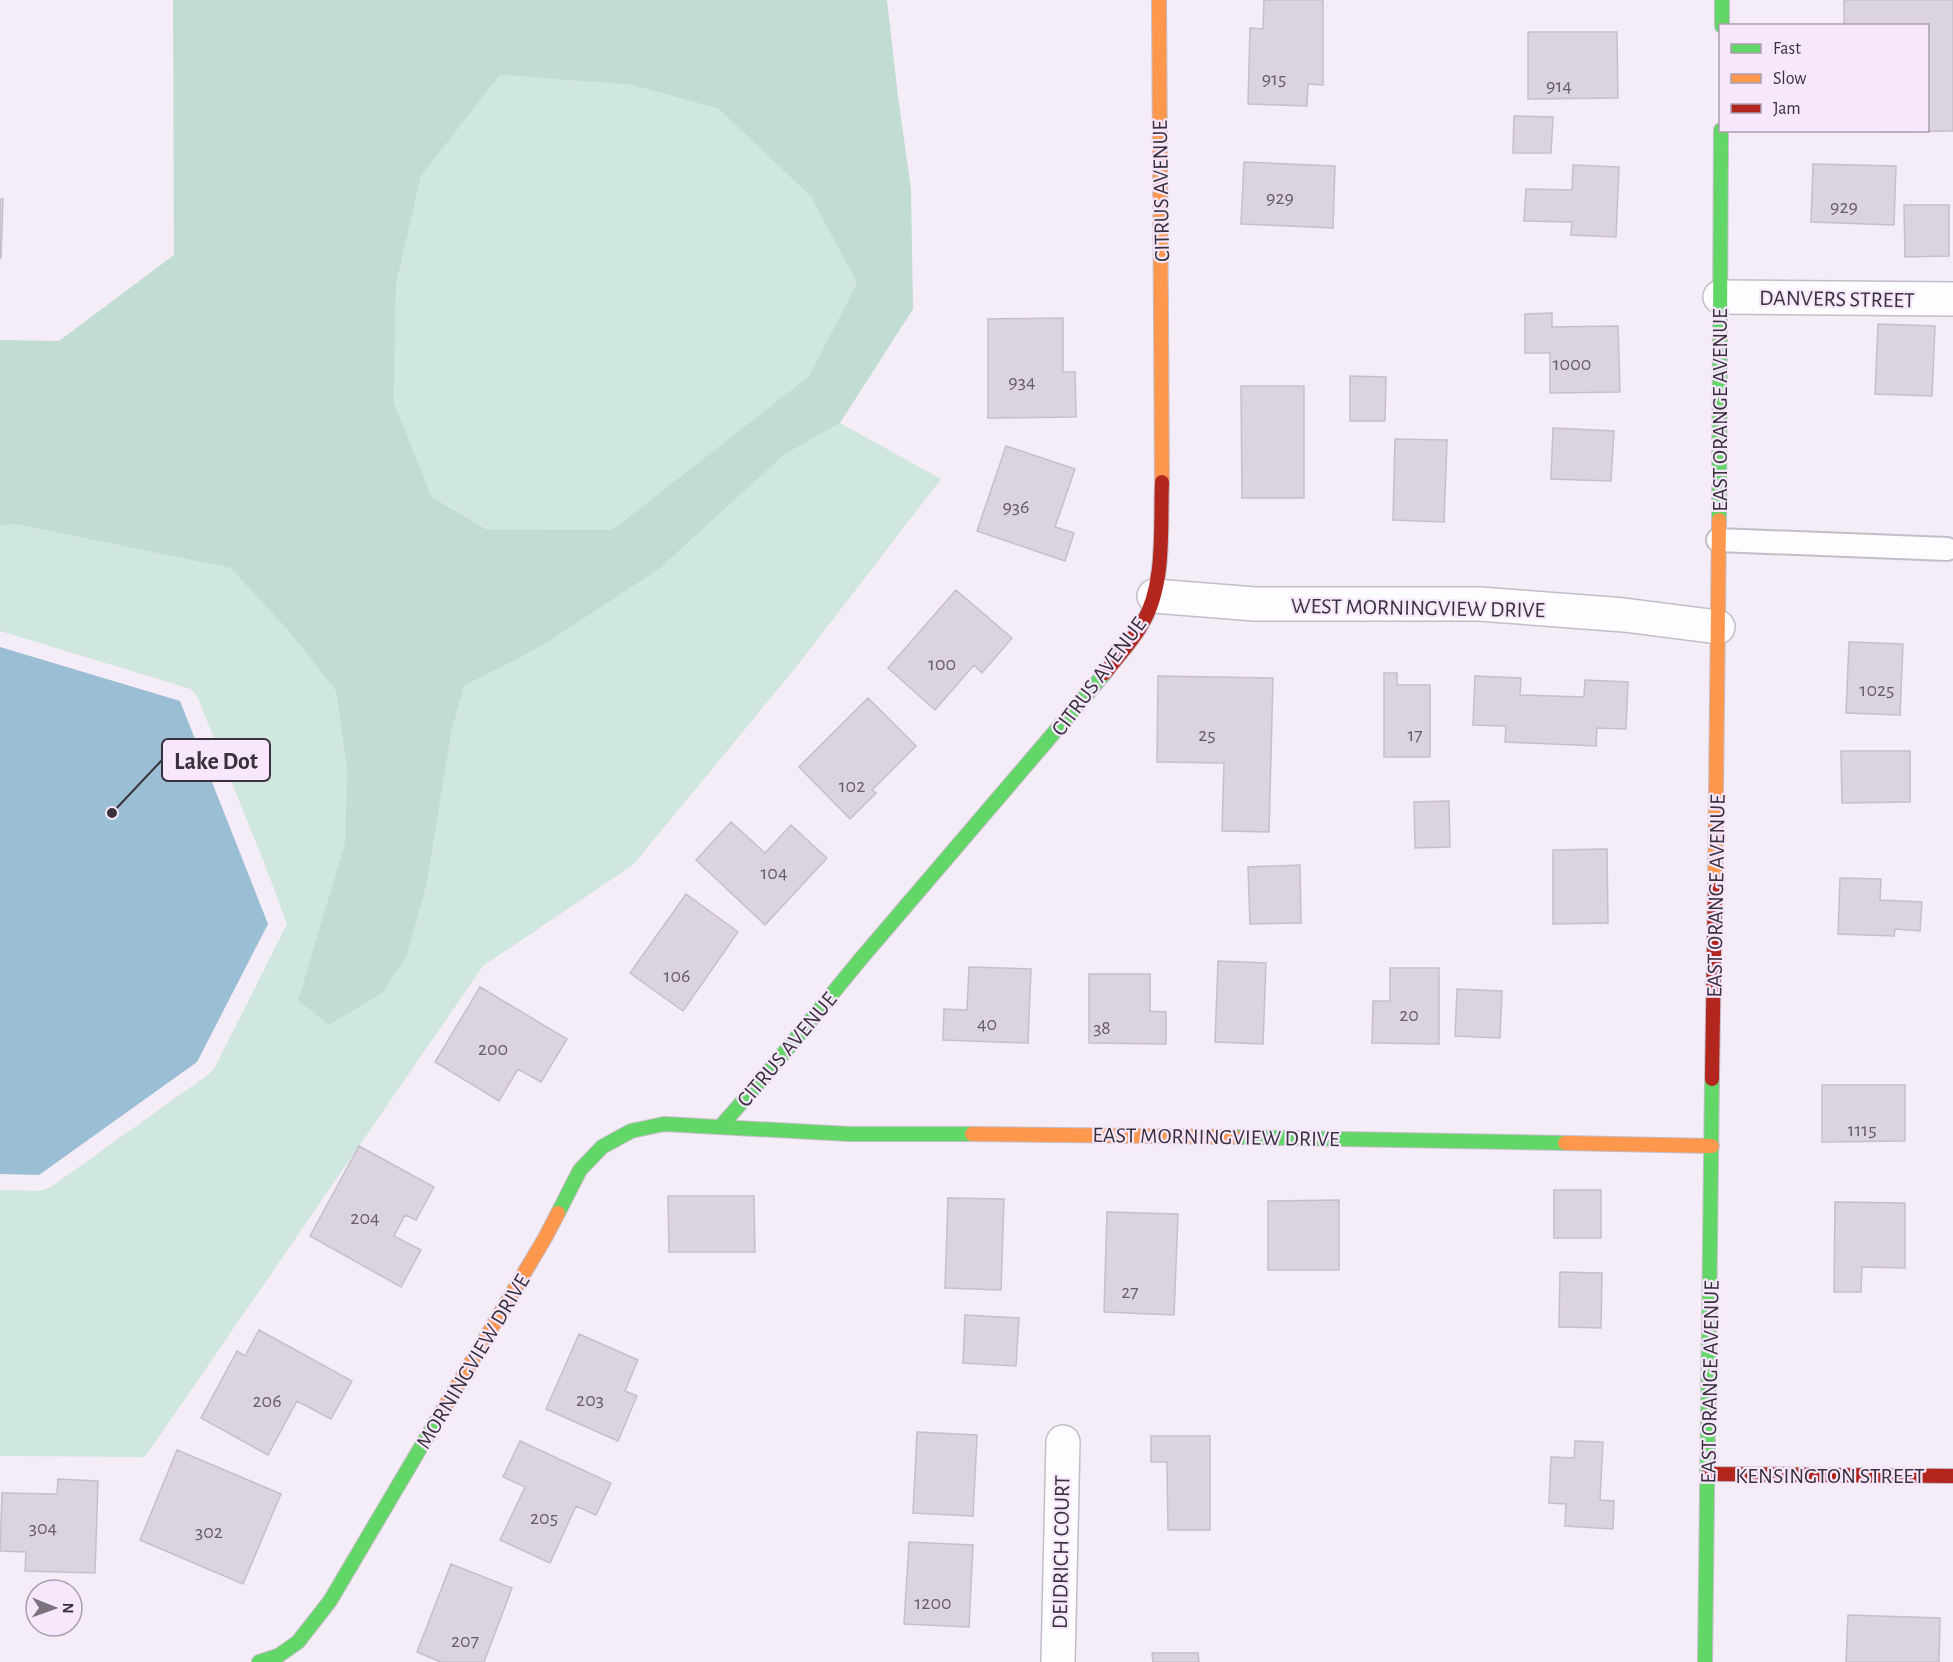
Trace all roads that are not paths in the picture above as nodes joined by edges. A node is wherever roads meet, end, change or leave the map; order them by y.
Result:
1 (1159, 0) edge
2 (1722, 0) edge
3 (1722, 24) edge
4 (1721, 132) edge
5 (1720, 297) junction
6 (1953, 299) edge
7 (1719, 540) junction
8 (1947, 549) dead end
9 (1154, 596) junction
10 (1718, 627) junction
11 (721, 1126) junction
12 (1712, 1146) junction
13 (1063, 1442) dead end
14 (1708, 1474) junction
15 (1953, 1476) edge
16 (259, 1662) edge
17 (1058, 1662) edge
18 (1705, 1662) edge

1 - 9 street, CITRUS AVENUE
2 - 3 street
4 - 5 street, EAST ORANGE AVENUE
5 - 6 street, DANVERS STREET
5 - 7 street, EAST ORANGE AVENUE
7 - 8 lane
7 - 10 street, EAST ORANGE AVENUE
9 - 10 street, WEST MORNINGVIEW DRIVE
9 - 11 street, CITRUS AVENUE
10 - 12 street, EAST ORANGE AVENUE
11 - 12 street, EAST MORNINGVIEW DRIVE
11 - 16 street, MORNINGVIEW DRIVE
12 - 14 street, EAST ORANGE AVENUE
13 - 17 street, DEIDRICH COURT
14 - 15 street, KENSINGTON STREET
14 - 18 street, EAST ORANGE AVENUE

